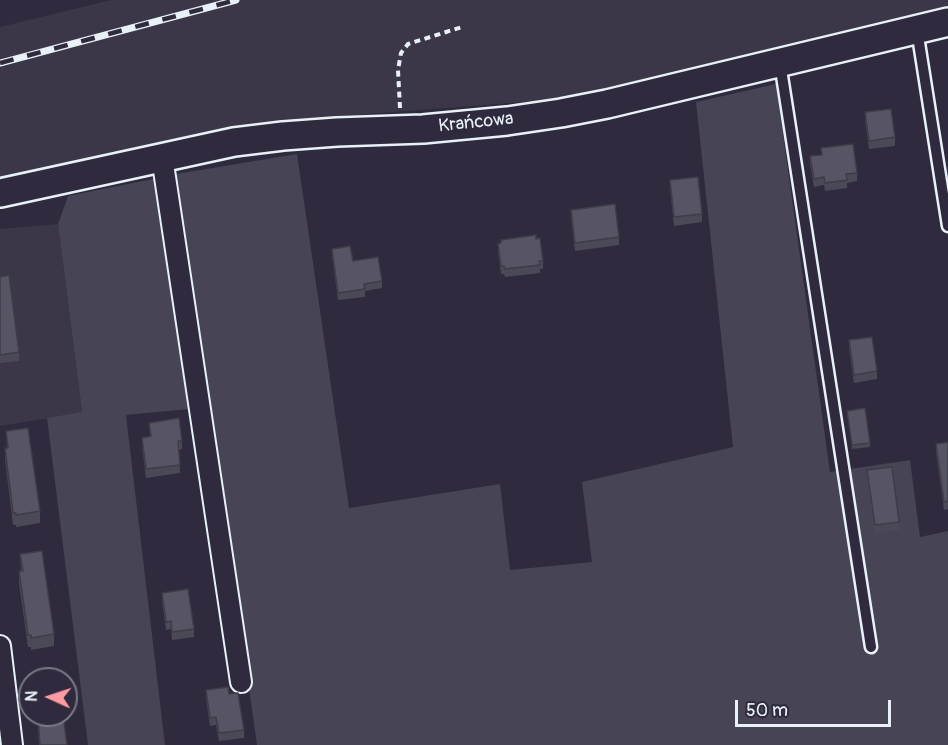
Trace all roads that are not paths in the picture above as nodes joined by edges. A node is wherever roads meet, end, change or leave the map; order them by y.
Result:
1 (948, 22) edge
2 (917, 29) junction
3 (780, 63) junction
4 (162, 157) junction
5 (0, 194) edge
6 (948, 226) edge
7 (0, 646) edge
8 (871, 647) dead end
9 (241, 682) dead end
10 (12, 745) edge

1 - 2 street, Krańcowa
2 - 3 street, Krańcowa
2 - 6 lane
3 - 4 street, Krańcowa
3 - 8 lane
4 - 5 street, Krańcowa
4 - 9 street
7 - 10 street

